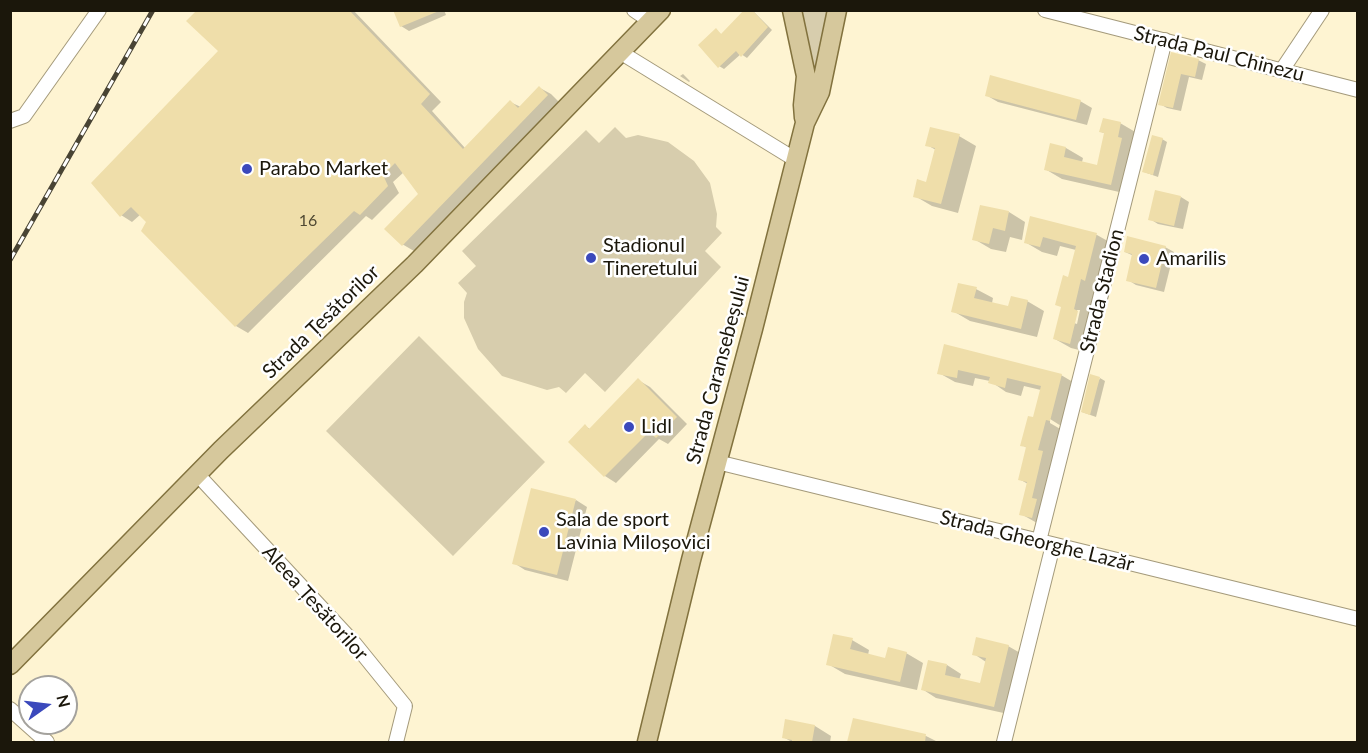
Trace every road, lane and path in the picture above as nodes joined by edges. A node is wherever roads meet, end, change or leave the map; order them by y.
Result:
1 (99, 10) edge
2 (634, 10) edge
3 (792, 10) edge
4 (837, 10) edge
5 (1045, 10) edge
6 (1322, 10) edge
7 (656, 16) edge
8 (1165, 40) junction
9 (620, 52) junction
10 (1282, 70) junction
11 (1358, 90) edge
12 (10, 121) edge
13 (805, 123) junction
14 (796, 160) junction
15 (717, 462) junction
16 (197, 474) junction
17 (1046, 543) junction
18 (1358, 619) edge
19 (10, 665) edge
20 (10, 709) edge
21 (47, 742) edge
22 (396, 742) edge
23 (647, 742) edge
24 (1004, 742) edge

1 - 12 street
2 - 7 street
3 - 13 main road
4 - 13 main road, Strada Caransebeșului
5 - 8 street, Strada Paul Chinezu
6 - 10 street
7 - 9 main road, Strada Țesătorilor
8 - 10 street, Strada Paul Chinezu
8 - 17 street, Strada Stadion
9 - 14 street
9 - 16 main road, Strada Țesătorilor
10 - 11 street, Strada Paul Chinezu
13 - 14 main road, Strada Caransebeșului
14 - 15 main road, Strada Caransebeșului
15 - 17 street, Strada Gheorghe Lazăr
15 - 23 main road, Strada Caransebeșului
16 - 19 main road, Strada Țesătorilor
16 - 22 street, Aleea Țesătorilor
17 - 18 street, Strada Gheorghe Lazăr
17 - 24 street, Strada Stadion
20 - 21 street

